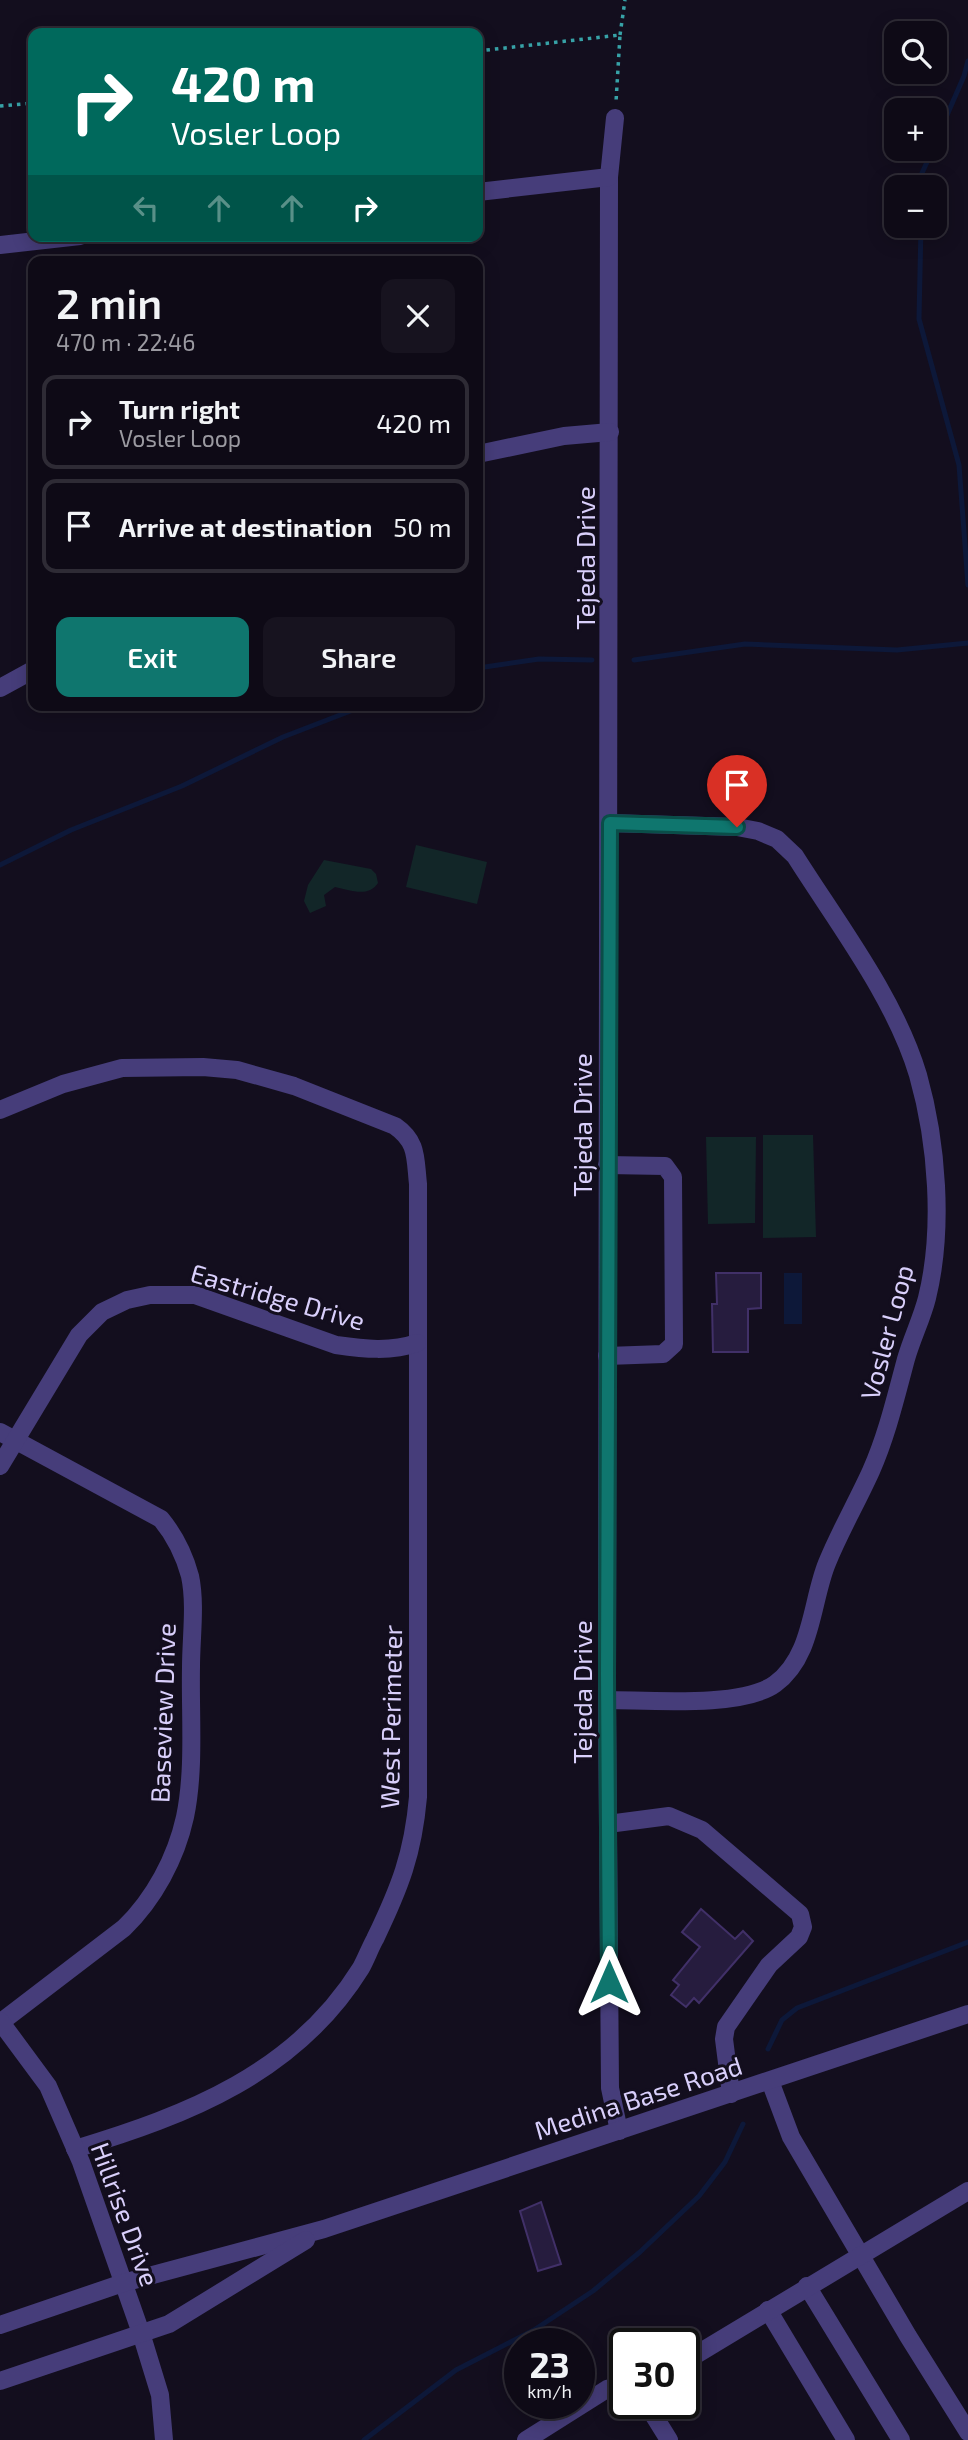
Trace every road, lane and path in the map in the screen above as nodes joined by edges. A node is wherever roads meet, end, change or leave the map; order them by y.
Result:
1 (625, 0) edge
2 (620, 34) junction
3 (483, 50) edge
4 (28, 103) edge
5 (0, 106) edge
6 (615, 118) joint
7 (609, 177) junction
8 (483, 191) edge
9 (28, 242) edge
10 (0, 245) edge
11 (610, 432) junction
12 (483, 453) edge
13 (28, 673) edge
14 (0, 688) edge
15 (610, 823) junction
16 (0, 1110) edge
17 (607, 1165) junction
18 (417, 1343) junction
19 (607, 1356) junction
20 (8, 1436) edge
21 (0, 1466) edge
22 (607, 1700) junction
23 (608, 1824) junction
24 (968, 2014) edge
25 (1, 2021) edge
26 (770, 2081) junction
27 (731, 2094) junction
28 (620, 2132) junction
29 (75, 2150) junction
30 (968, 2191) edge
31 (324, 2229) junction
32 (860, 2255) junction
33 (122, 2283) junction
34 (807, 2286) junction
35 (768, 2310) junction
36 (0, 2325) edge
37 (141, 2333) junction
38 (700, 2352) edge
39 (0, 2381) edge
40 (609, 2388) edge
41 (656, 2419) edge
42 (968, 2432) edge
43 (164, 2440) edge
44 (526, 2440) edge
45 (669, 2440) edge
46 (846, 2440) edge
47 (901, 2440) edge

1 - 2 path
2 - 3 path
2 - 6 path
4 - 5 path
6 - 7 street, Tejeda Drive
7 - 8 street
7 - 11 street, Tejeda Drive
9 - 10 street
11 - 12 street
11 - 15 street, Tejeda Drive
13 - 14 street
15 - 17 street, Tejeda Drive
15 - 22 street, Vosler Loop
16 - 18 street, West Perimeter
17 - 19 street, Tejeda Drive
17 - 19 street
18 - 20 street, Eastridge Drive
18 - 29 street, West Perimeter
19 - 22 street, Tejeda Drive
20 - 21 street, Eastridge Drive
20 - 25 street, Baseview Drive
22 - 23 street, Tejeda Drive
23 - 27 street
23 - 28 street, Tejeda Drive
24 - 26 street, Medina Base Road
25 - 29 street, Hillrise Drive
26 - 27 street, Medina Base Road
26 - 32 street
27 - 28 street, Medina Base Road
28 - 31 street, Medina Base Road
29 - 33 street, Hillrise Drive
30 - 32 street
31 - 33 street, Medina Base Road
31 - 37 street, Medina Base Road
32 - 34 street
32 - 42 street
33 - 36 street, Medina Base Road
33 - 37 street, Hillrise Drive
34 - 35 street
34 - 47 street
35 - 38 street
35 - 46 street
37 - 39 street, Medina Base Road
37 - 43 street, Hillrise Drive
40 - 44 street
41 - 45 street

